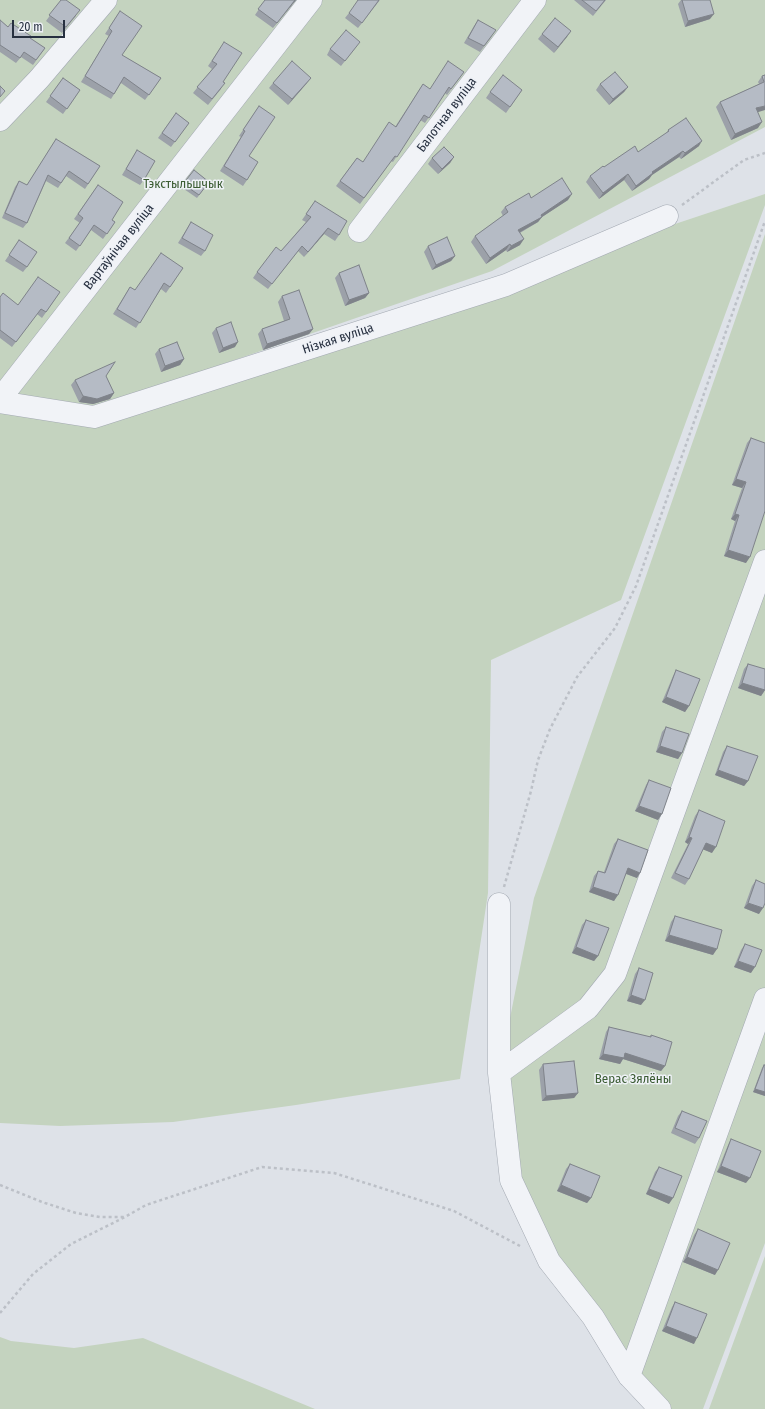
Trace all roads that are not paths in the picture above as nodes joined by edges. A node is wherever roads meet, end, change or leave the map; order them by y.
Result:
1 (106, 0) edge
2 (311, 0) edge
3 (535, 0) edge
4 (0, 120) edge
5 (667, 216) road end
6 (359, 231) dead end
7 (0, 401) edge
8 (765, 561) edge
9 (499, 904) road end
10 (765, 999) edge
11 (499, 1073) junction
12 (629, 1376) junction
13 (660, 1409) edge

1 - 4 street
2 - 7 street, Вартаўнічая вуліца
3 - 6 street, Балотная вуліца
5 - 7 street, Нізкая вуліца
8 - 11 street
9 - 11 street
10 - 12 street
11 - 12 street
12 - 13 street

